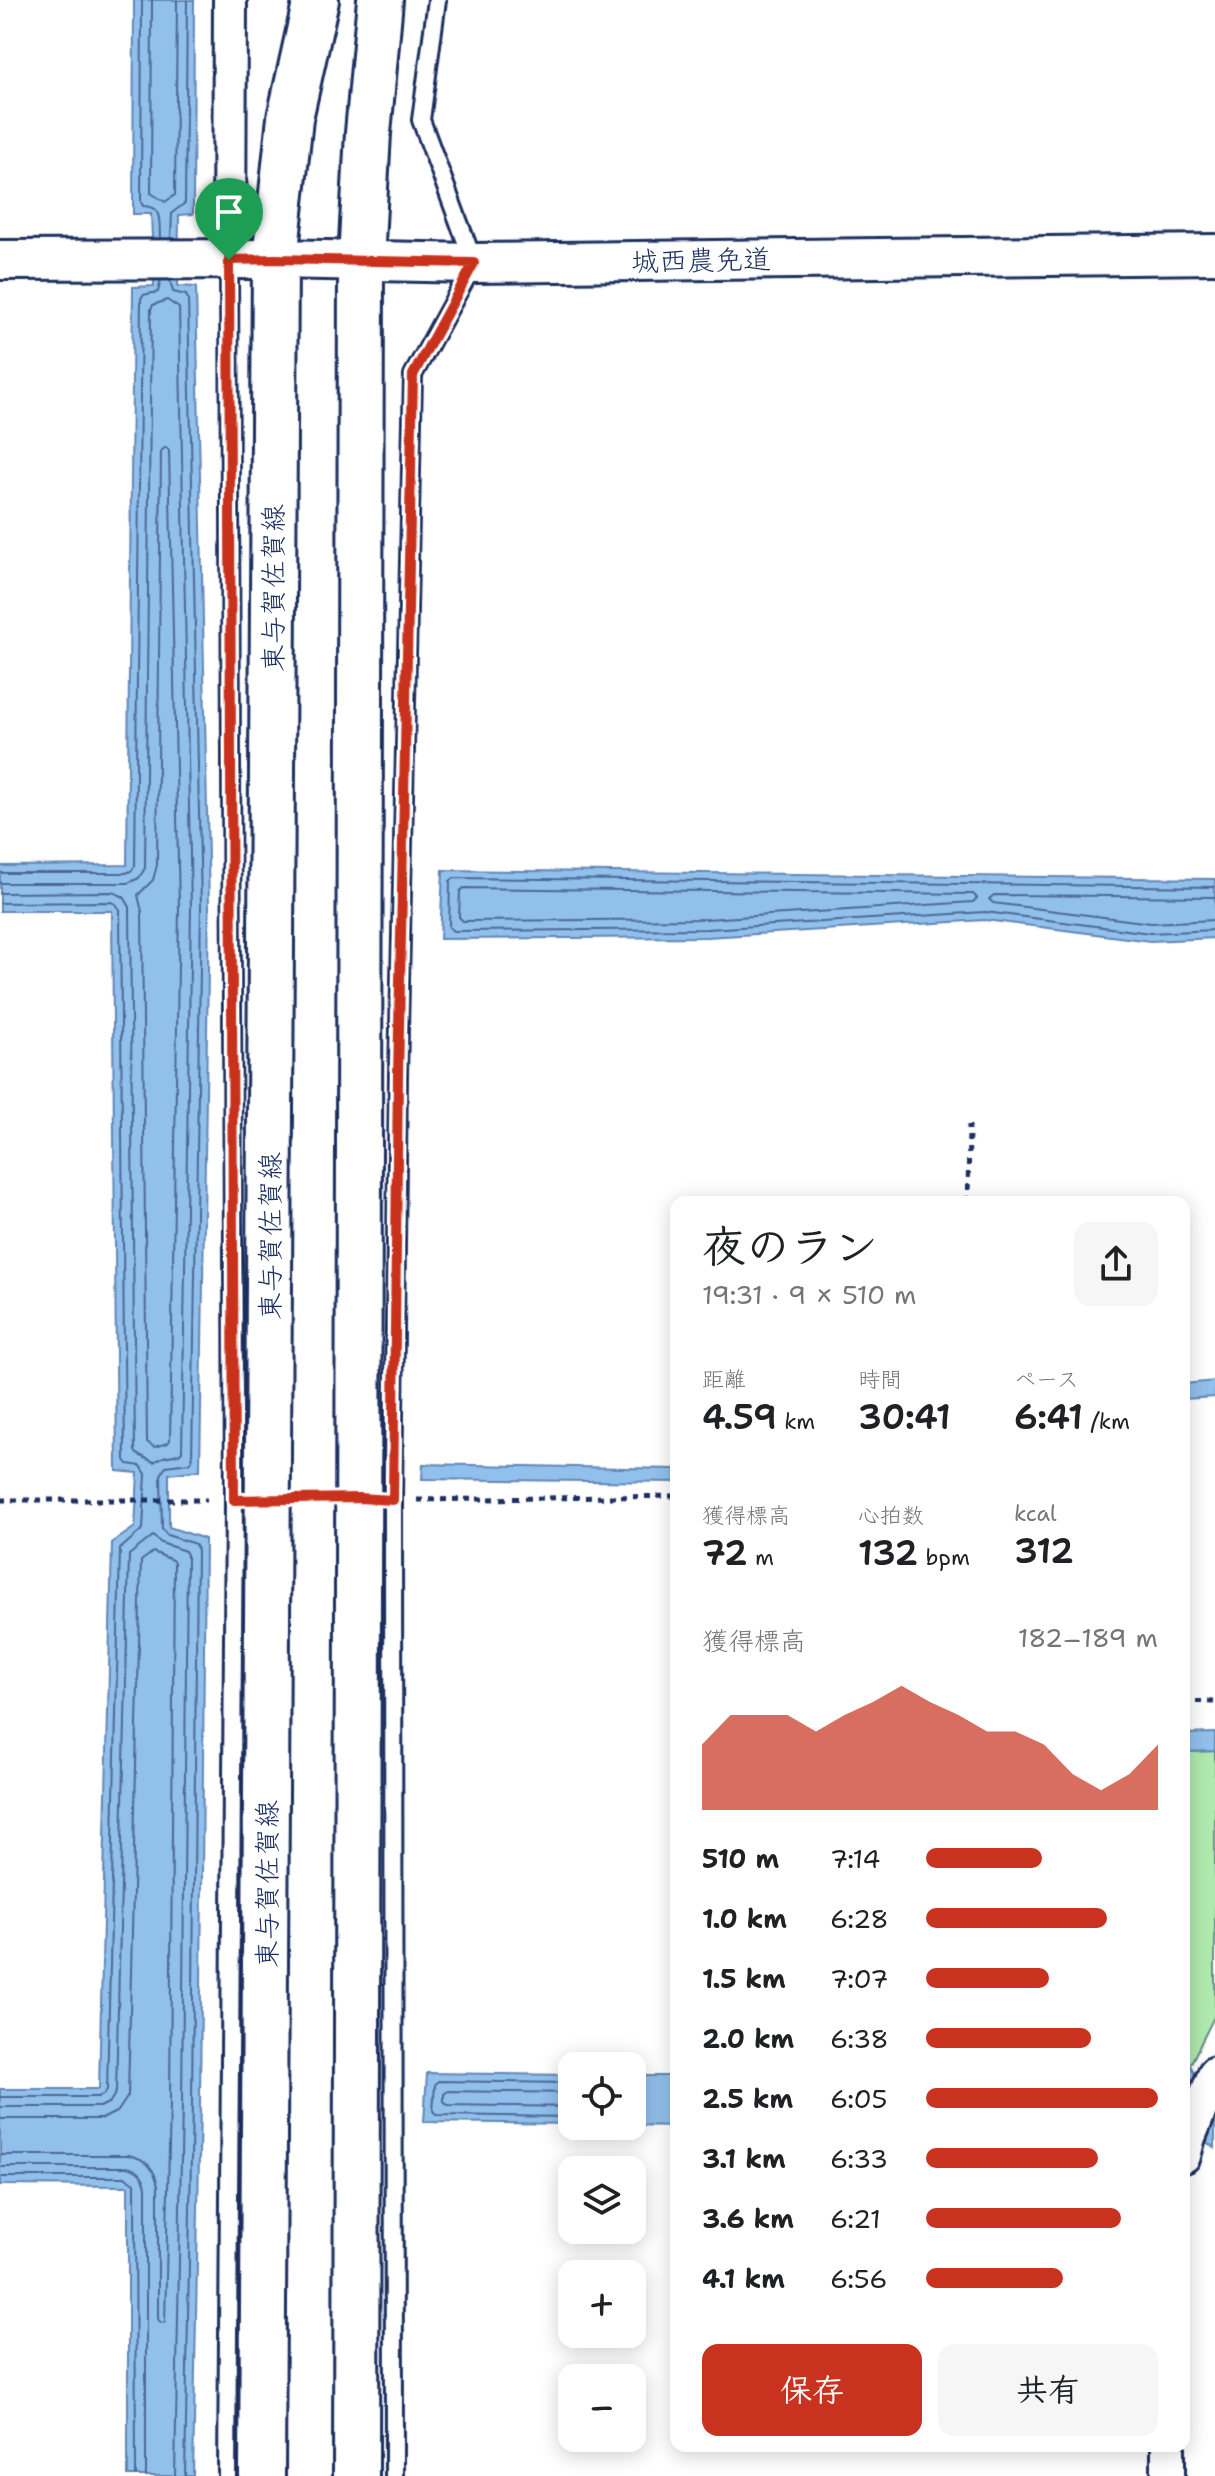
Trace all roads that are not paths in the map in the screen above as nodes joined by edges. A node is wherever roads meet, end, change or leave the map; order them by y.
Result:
1 (230, 0) edge
2 (316, 0) edge
3 (380, 0) edge
4 (437, 0) edge
5 (1215, 254) edge
6 (275, 259) junction
7 (0, 260) edge
8 (229, 260) junction
9 (361, 260) junction
10 (474, 263) junction
11 (1212, 2082) edge
12 (1190, 2137) edge
13 (1168, 2452) edge
14 (227, 2476) edge
15 (262, 2476) edge
16 (356, 2476) edge
17 (394, 2476) edge
18 (1168, 2476) edge

1 - 8 street
2 - 6 main road, 東与賀佐賀線
3 - 9 main road
4 - 10 lane
5 - 10 street, 城西農免道
6 - 8 street, 城西農免道
6 - 9 street, 城西農免道
6 - 15 main road, 東与賀佐賀線
7 - 8 street, 城西農免道
8 - 14 lane
9 - 10 street, 城西農免道
9 - 16 main road
10 - 17 lane
11 - 12 street
13 - 18 street

